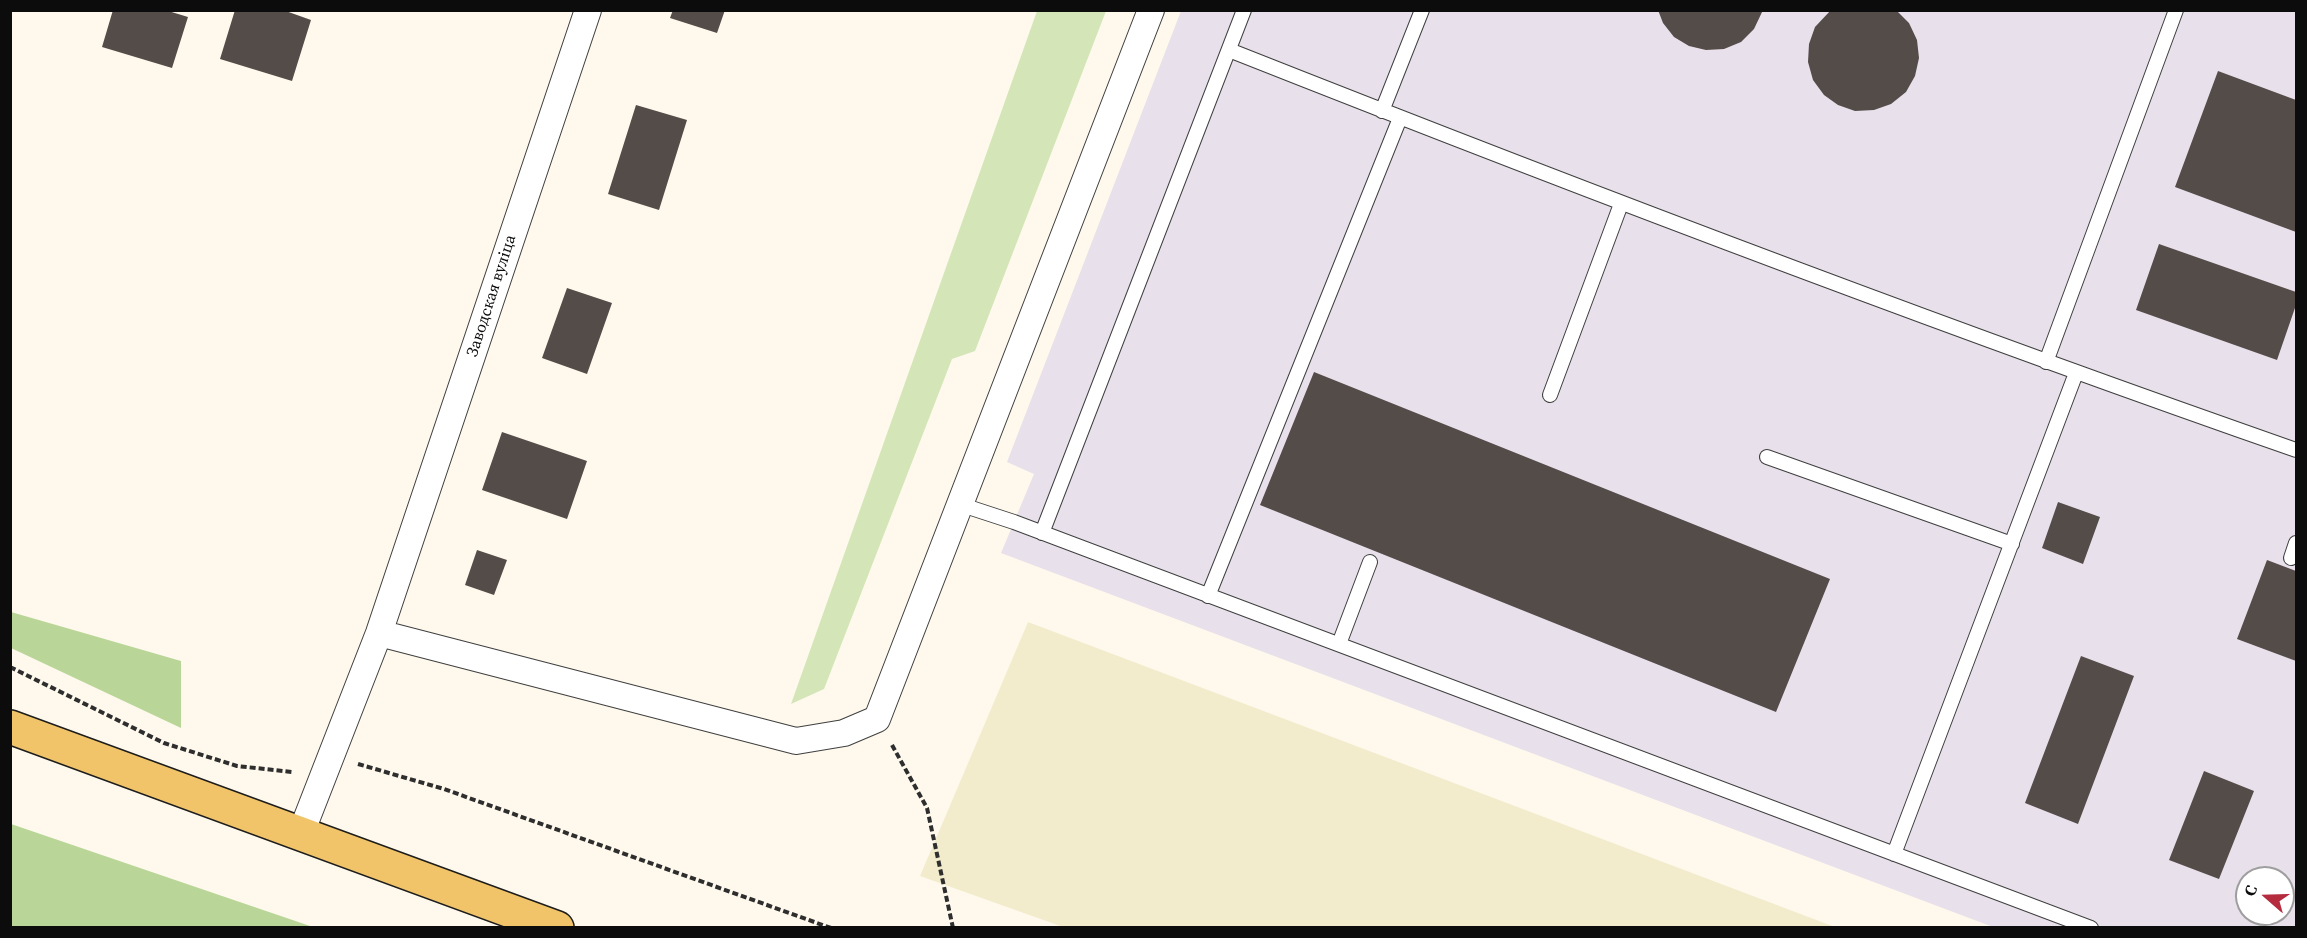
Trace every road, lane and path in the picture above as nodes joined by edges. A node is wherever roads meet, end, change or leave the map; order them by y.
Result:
1 (588, 10) edge
2 (1151, 10) edge
3 (1244, 10) edge
4 (1422, 10) edge
5 (2176, 10) edge
6 (1229, 50) junction
7 (1382, 111) junction
8 (1400, 118) junction
9 (1621, 204) junction
10 (2046, 362) junction
11 (2076, 373) junction
12 (1550, 395) dead end
13 (2296, 450) edge
14 (1767, 457) dead end
15 (959, 504) junction
16 (1042, 533) junction
17 (2296, 543) edge
18 (2012, 544) junction
19 (2291, 558) dead end
20 (1370, 562) dead end
21 (1208, 596) junction
22 (378, 633) junction
23 (1338, 645) junction
24 (10, 668) edge
25 (877, 719) junction
26 (10, 727) edge
27 (327, 765) junction
28 (301, 833) junction
29 (1894, 854) junction
30 (557, 927) edge
31 (831, 927) edge
32 (953, 927) edge
33 (2091, 927) edge

1 - 22 street, Заводская вуліца
2 - 15 street
3 - 6 lane
4 - 7 lane
5 - 10 lane
6 - 7 lane
6 - 16 lane
7 - 8 lane
8 - 9 lane
8 - 21 lane
9 - 10 lane
9 - 12 lane
10 - 11 lane
11 - 13 lane
11 - 18 lane
14 - 18 lane
15 - 16 lane
15 - 25 street
16 - 21 lane
17 - 19 lane
18 - 29 lane
20 - 23 lane
21 - 23 lane
22 - 25 street
22 - 27 street, Заводская вуліца
23 - 29 lane
24 - 27 path
25 - 32 path
26 - 28 main road
27 - 28 street, Заводская вуліца
27 - 31 path
28 - 30 main road
29 - 33 lane

